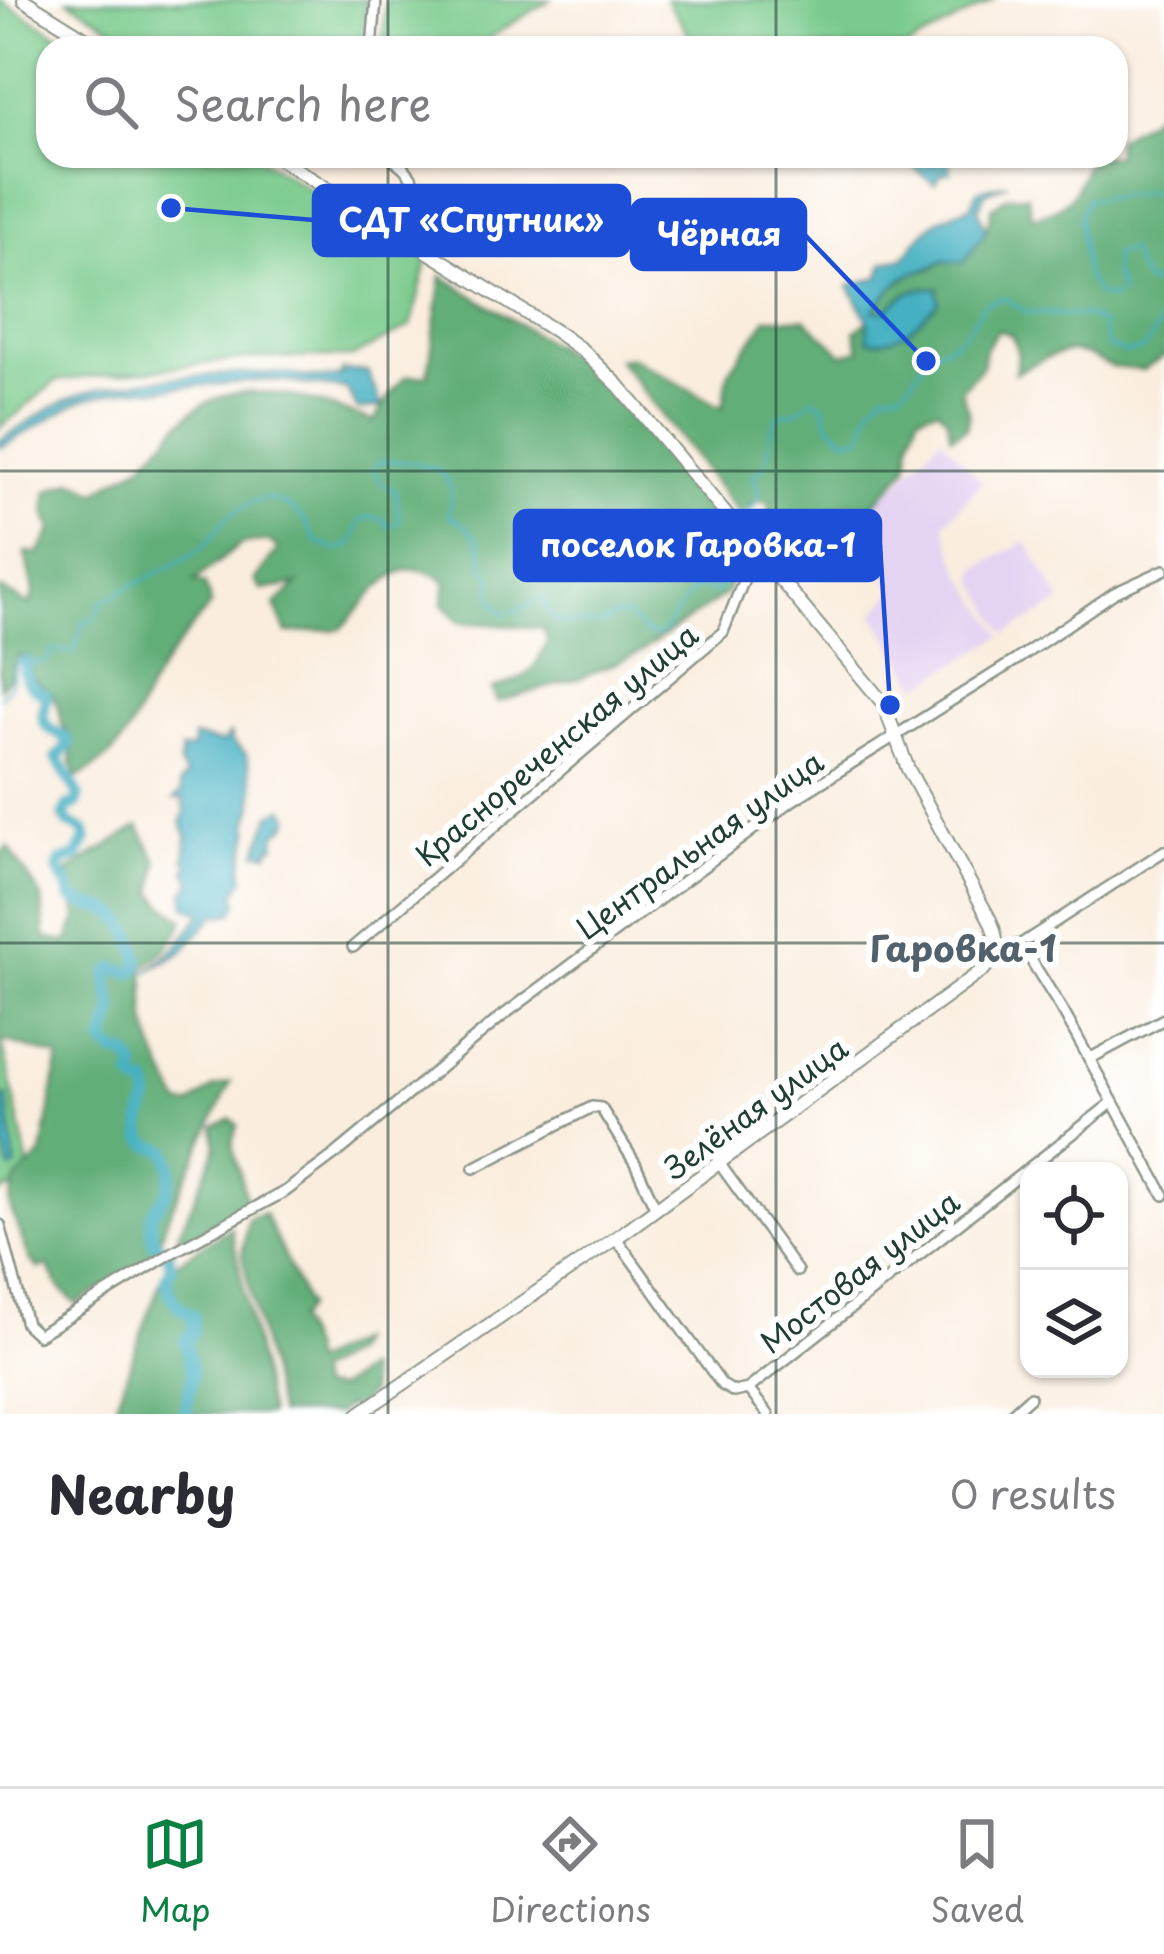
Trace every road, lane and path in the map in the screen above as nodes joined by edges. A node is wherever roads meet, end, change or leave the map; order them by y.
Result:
1 (24, 0) edge
2 (376, 0) edge
3 (82, 36) edge
4 (373, 36) edge
5 (294, 168) edge
6 (403, 168) edge
7 (405, 237) junction
8 (753, 548) junction
9 (1164, 570) edge
10 (897, 736) junction
11 (1164, 851) edge
12 (1021, 944) junction
13 (353, 947) dead end
14 (996, 952) junction
15 (1164, 1018) edge
16 (1089, 1059) junction
17 (1113, 1102) junction
18 (719, 1163) junction
19 (474, 1168) dead end
20 (1164, 1194) edge
21 (656, 1209) junction
22 (0, 1225) edge
23 (616, 1238) junction
24 (797, 1271) dead end
25 (748, 1389) junction
26 (1030, 1397) dead end
27 (359, 1414) edge
28 (768, 1414) edge
29 (1011, 1414) edge

1 - 3 main road
2 - 4 street
5 - 7 main road
6 - 7 street
7 - 8 main road
8 - 10 main road
8 - 13 street, Краснореченская улица
9 - 10 street, Центральная улица
10 - 14 main road
10 - 22 street, Центральная улица
11 - 12 street, Зелёная улица
12 - 14 street, Зелёная улица
12 - 16 street
14 - 18 main road, Зелёная улица
15 - 16 street
16 - 17 street
17 - 20 street
17 - 25 street, Мостовая улица
18 - 21 main road, Зелёная улица
18 - 24 street
19 - 21 street
21 - 23 main road, Зелёная улица
23 - 25 street
23 - 27 main road, Зелёная улица
25 - 28 street
26 - 29 street

